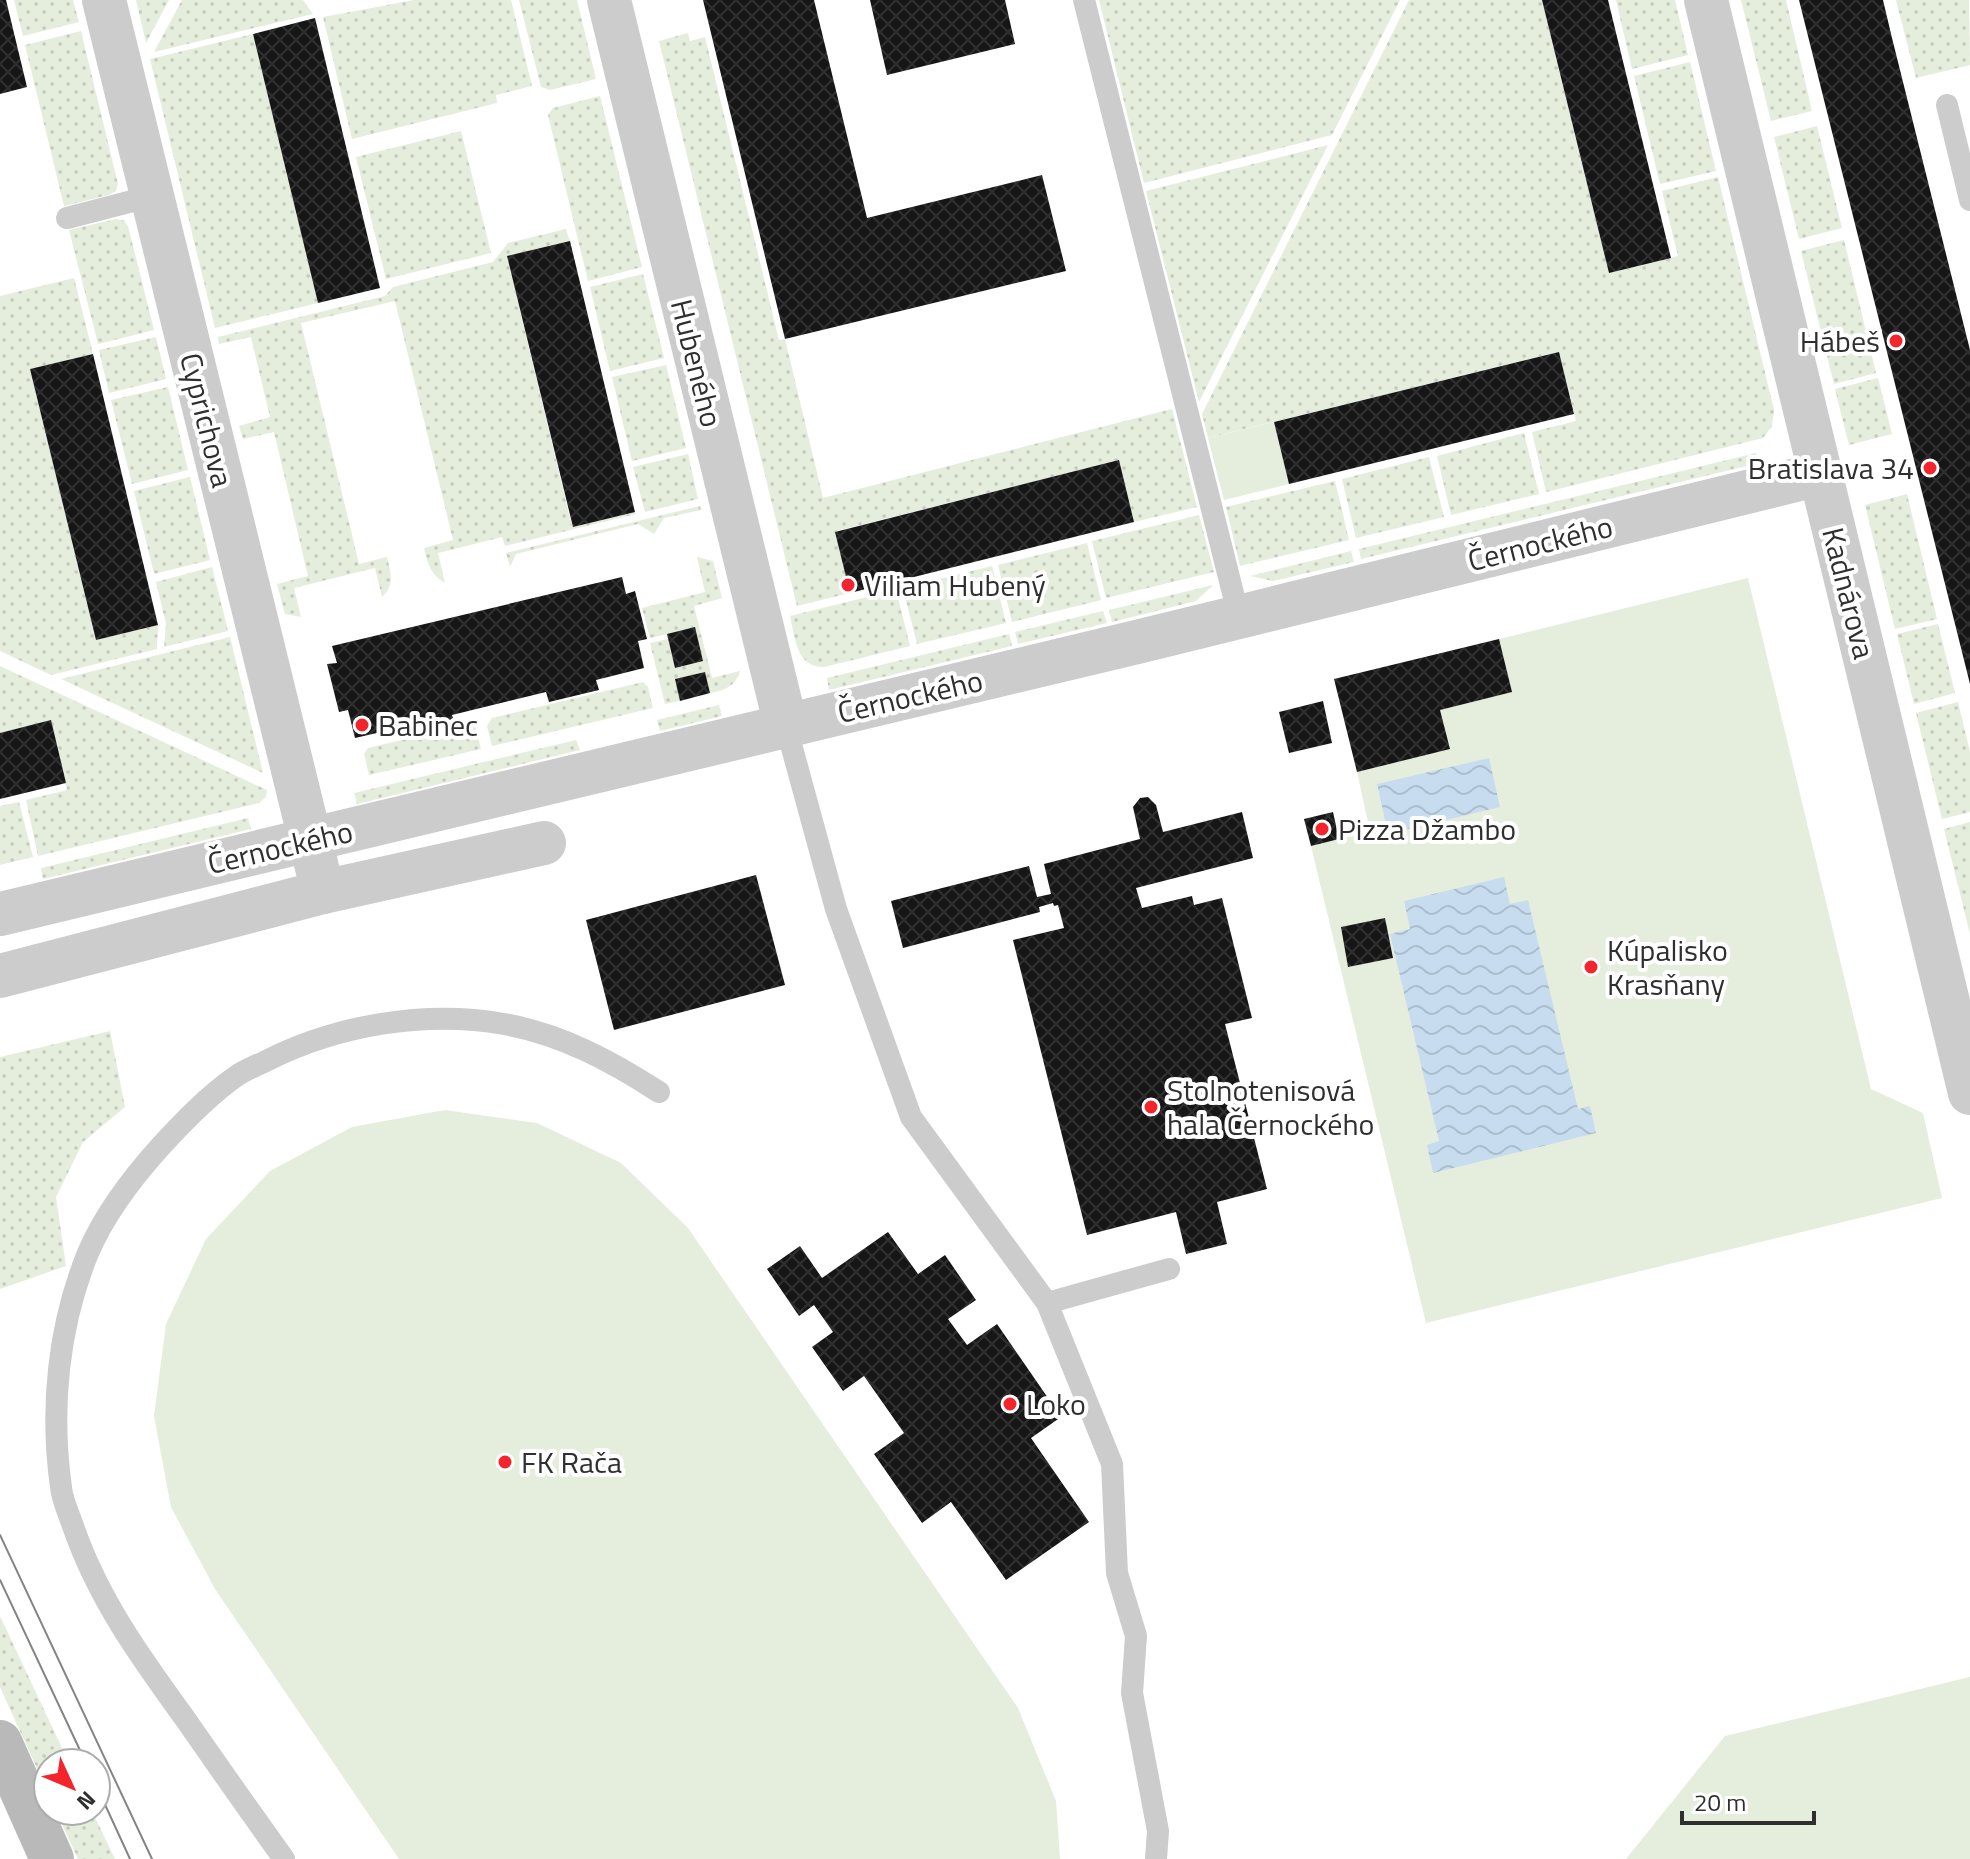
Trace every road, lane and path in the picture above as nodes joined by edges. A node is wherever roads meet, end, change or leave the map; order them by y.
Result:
1 (104, 0) edge
2 (609, 0) edge
3 (1084, 0) edge
4 (1706, 0) edge
5 (1947, 105) dead end
6 (152, 196) junction
7 (1970, 200) edge
8 (67, 218) dead end
9 (1818, 468) junction
10 (1239, 617) junction
11 (786, 726) junction
12 (309, 841) junction
13 (544, 843) dead end
14 (323, 892) junction
15 (0, 914) edge
16 (0, 976) edge
17 (659, 1092) dead end
18 (1970, 1093) edge
19 (1169, 1269) dead end
20 (1047, 1303) junction
21 (0, 1742) edge
22 (52, 1859) edge
23 (284, 1859) edge
24 (1156, 1859) edge

1 - 6 street, Cyprichova
2 - 11 street, Hubeného
3 - 10 lane
4 - 9 street, Kadnárova
5 - 7 lane
6 - 8 lane
6 - 12 street, Cyprichova
9 - 10 street, Černockého
9 - 18 street, Kadnárova
10 - 11 street, Černockého
11 - 12 street, Černockého
11 - 20 lane
12 - 14 street, Cyprichova
12 - 15 street, Černockého
13 - 14 street
14 - 16 street
17 - 23 lane
19 - 20 lane
20 - 24 lane
21 - 22 main road

